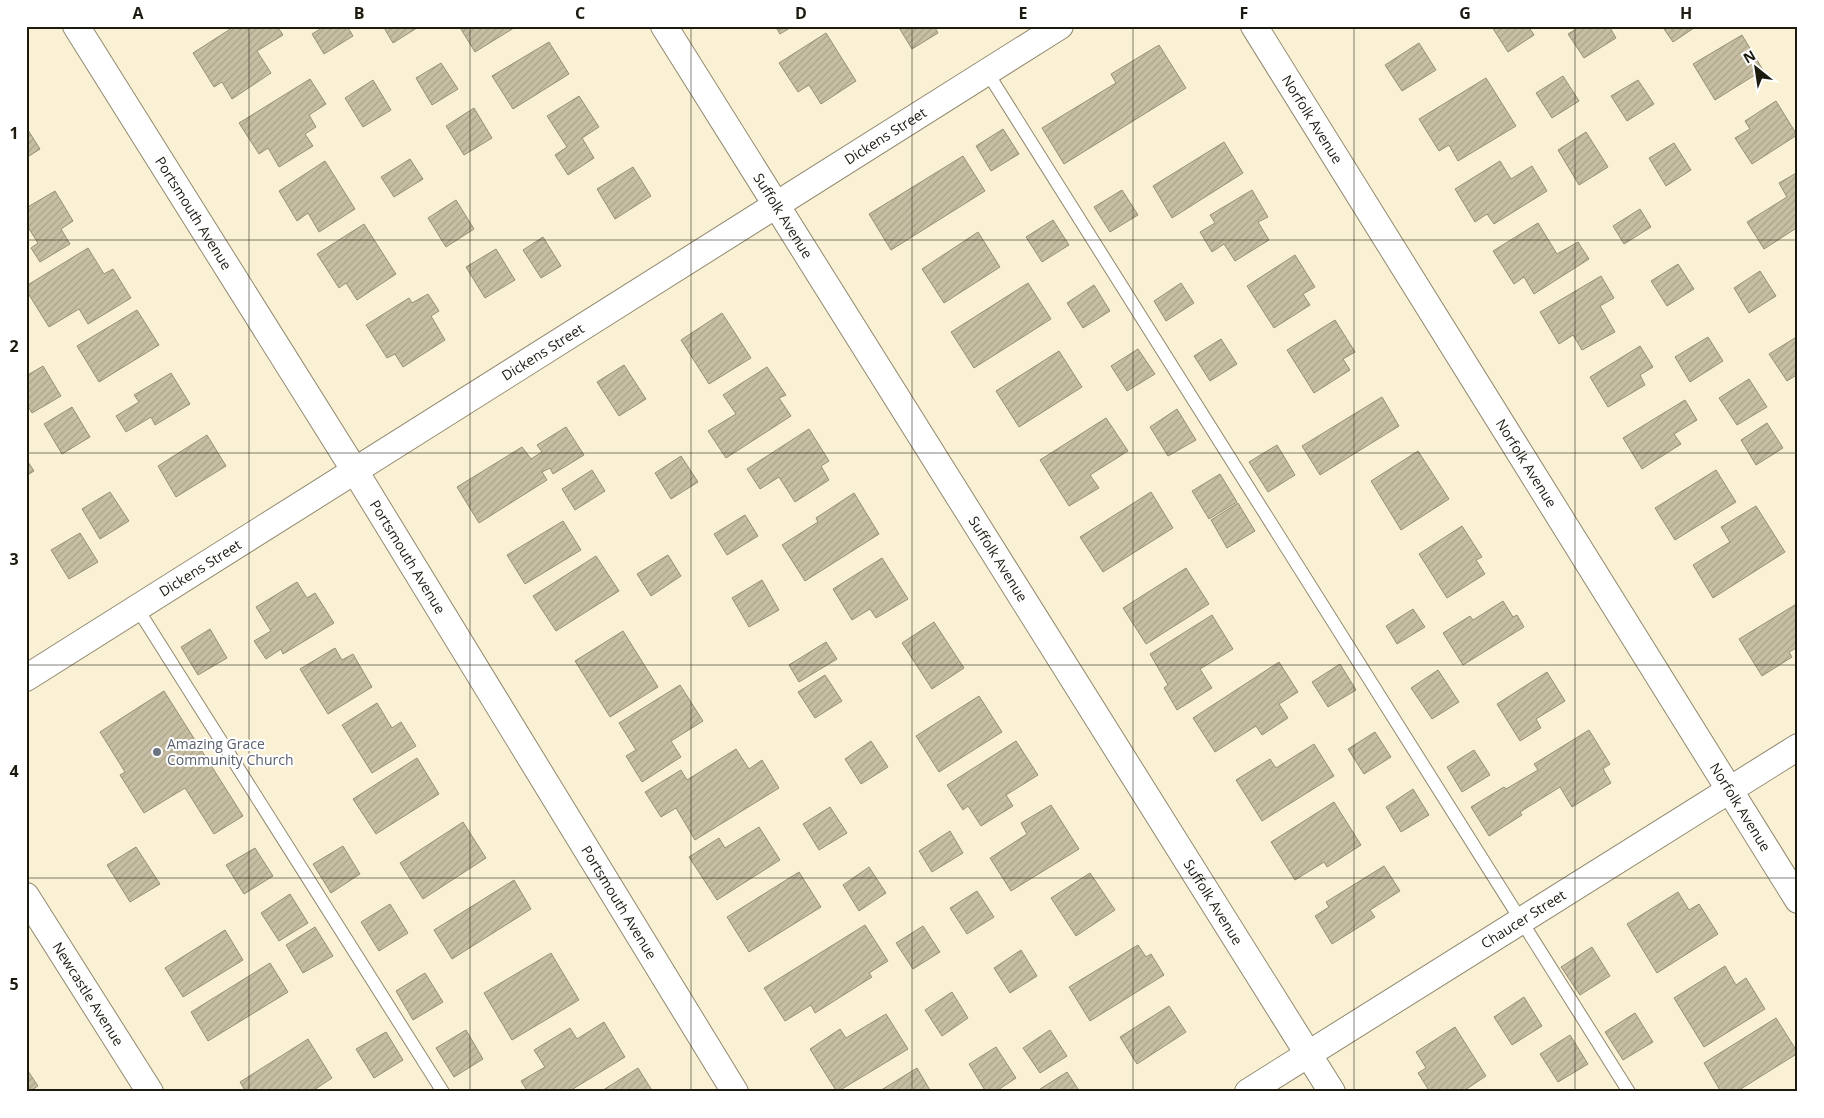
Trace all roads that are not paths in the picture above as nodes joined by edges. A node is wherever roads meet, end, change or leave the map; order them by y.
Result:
1 (76, 26) edge
2 (664, 26) edge
3 (1060, 26) edge
4 (1254, 26) edge
5 (987, 72) junction
6 (777, 205) junction
7 (354, 471) junction
8 (137, 608) junction
9 (26, 678) edge
10 (1798, 747) edge
11 (1728, 790) junction
12 (26, 896) edge
13 (1798, 900) edge
14 (1521, 921) junction
15 (1308, 1054) junction
16 (150, 1092) edge
17 (443, 1092) edge
18 (735, 1092) edge
19 (1248, 1092) edge
20 (1332, 1092) edge
21 (1628, 1092) edge

1 - 7 street, Portsmouth Avenue
2 - 6 street, Suffolk Avenue
3 - 5 street, Dickens Street
4 - 11 street, Norfolk Avenue
5 - 6 street, Dickens Street
5 - 14 lane
6 - 7 street, Dickens Street
6 - 15 street, Suffolk Avenue
7 - 8 street, Dickens Street
7 - 18 street, Portsmouth Avenue
8 - 9 street, Dickens Street
8 - 17 lane
10 - 11 street, Chaucer Street
11 - 13 street, Norfolk Avenue
11 - 14 street, Chaucer Street
12 - 16 street, Newcastle Avenue
14 - 15 street, Chaucer Street
14 - 21 lane
15 - 19 street, Chaucer Street
15 - 20 street, Suffolk Avenue

